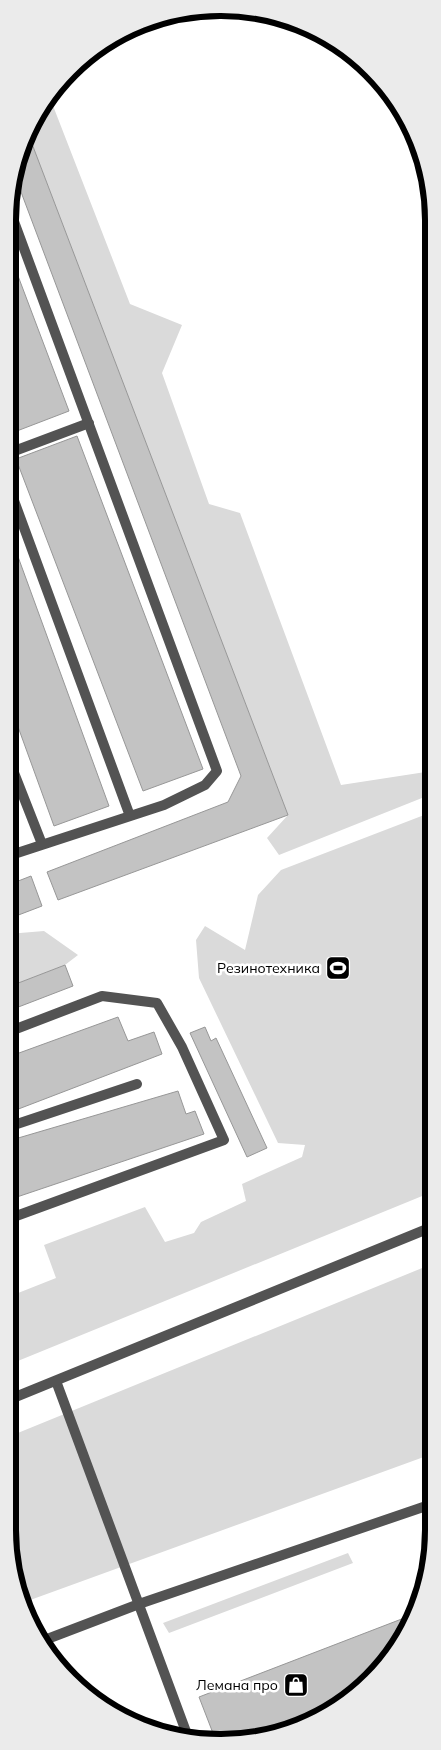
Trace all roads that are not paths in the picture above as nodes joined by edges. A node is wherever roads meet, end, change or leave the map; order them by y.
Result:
1 (16, 227) edge
2 (89, 423) junction
3 (16, 450) edge
4 (16, 505) edge
5 (16, 778) edge
6 (130, 816) junction
7 (42, 844) junction
8 (16, 853) edge
9 (16, 1029) edge
10 (137, 1084) dead end
11 (16, 1124) edge
12 (16, 1216) edge
13 (425, 1230) edge
14 (56, 1381) junction
15 (16, 1397) edge
16 (425, 1506) edge
17 (139, 1604) junction
18 (48, 1638) edge
19 (186, 1731) edge

1 - 2 street
2 - 3 street
2 - 6 street
4 - 6 street
5 - 7 street
6 - 7 street
7 - 8 street
9 - 12 street
10 - 11 street
13 - 14 street
14 - 15 street
14 - 17 street
16 - 17 street
17 - 18 street
17 - 19 street

